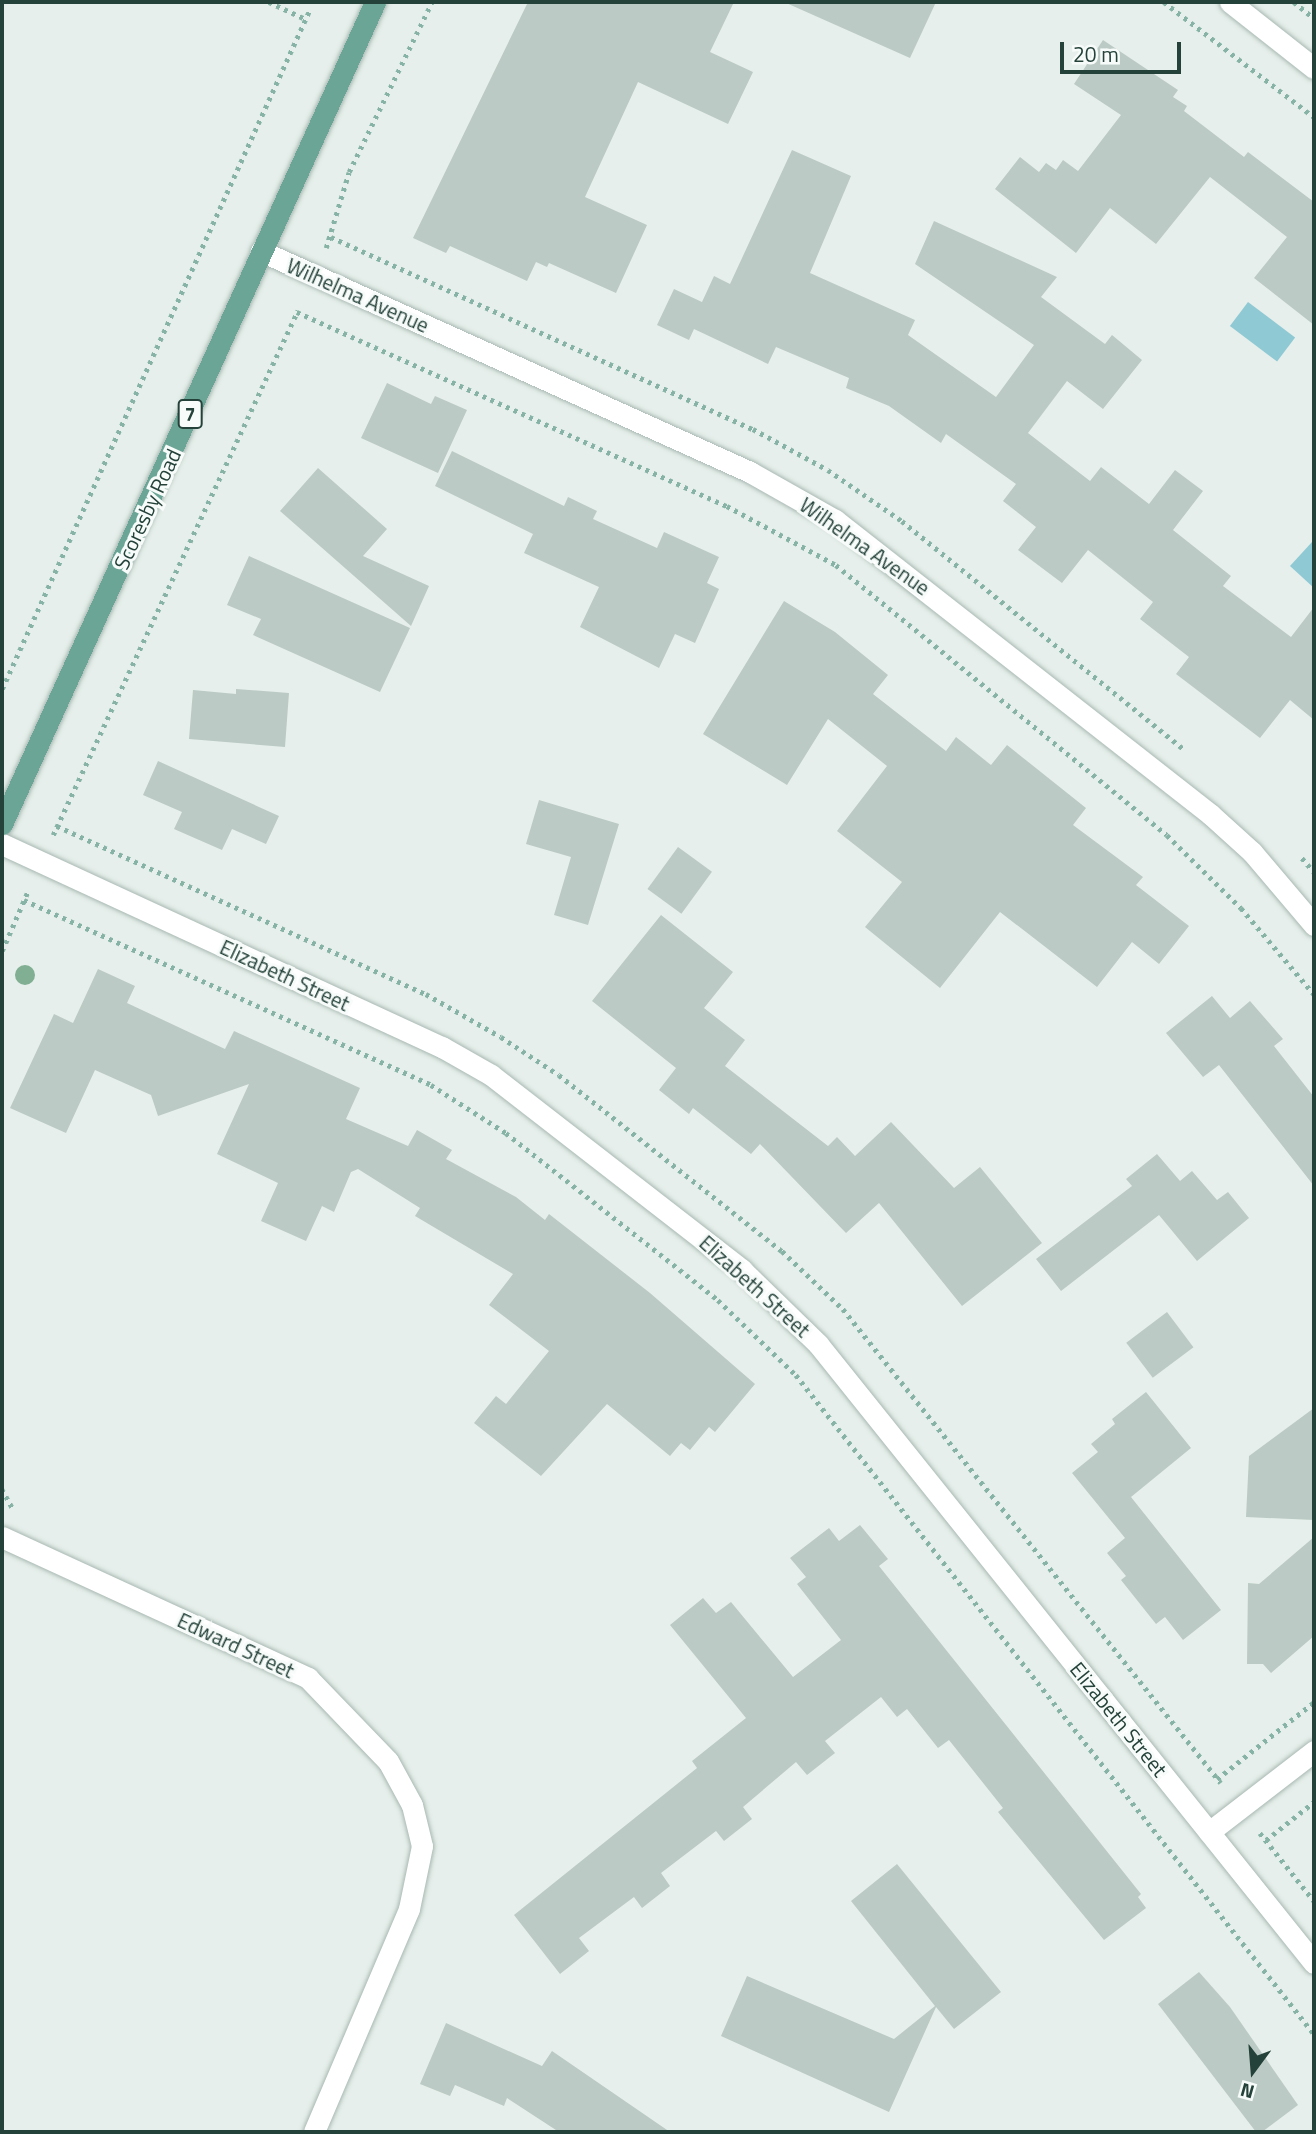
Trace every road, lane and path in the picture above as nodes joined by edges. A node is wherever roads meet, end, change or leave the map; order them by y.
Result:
1 (269, 2) edge
2 (432, 2) edge
3 (1164, 2) edge
4 (1230, 2) edge
5 (1294, 2) edge
6 (373, 3) edge
7 (310, 9) dead end
8 (1314, 18) edge
9 (305, 19) junction
10 (1314, 68) edge
11 (1314, 117) edge
12 (331, 237) dead end
13 (261, 251) junction
14 (2, 689) edge
15 (2, 824) edge
16 (57, 826) dead end
17 (2, 844) edge
18 (28, 891) dead end
19 (24, 900) junction
20 (1314, 925) edge
21 (2, 951) edge
22 (1314, 994) edge
23 (2, 1538) edge
24 (1314, 1702) edge
25 (1314, 1751) edge
26 (1217, 1779) dead end
27 (1314, 1802) edge
28 (1209, 1832) junction
29 (1260, 1832) dead end
30 (1266, 1840) junction
31 (1314, 1900) edge
32 (1314, 1963) edge
33 (1314, 2034) edge
34 (314, 2132) edge

1 - 9 path
2 - 12 path
3 - 11 path
4 - 10 street
5 - 8 path
6 - 13 main road, Scoresby Road / 7
7 - 9 path
9 - 14 path
13 - 15 main road, Scoresby Road / 7
13 - 20 street, Wilhelma Avenue
16 - 22 path
17 - 28 street, Elizabeth Street
18 - 19 path
19 - 21 path
19 - 33 path
23 - 34 street, Edward Street
24 - 26 path
25 - 28 street
27 - 30 path
28 - 32 street, Elizabeth Street
29 - 30 path
30 - 31 path

